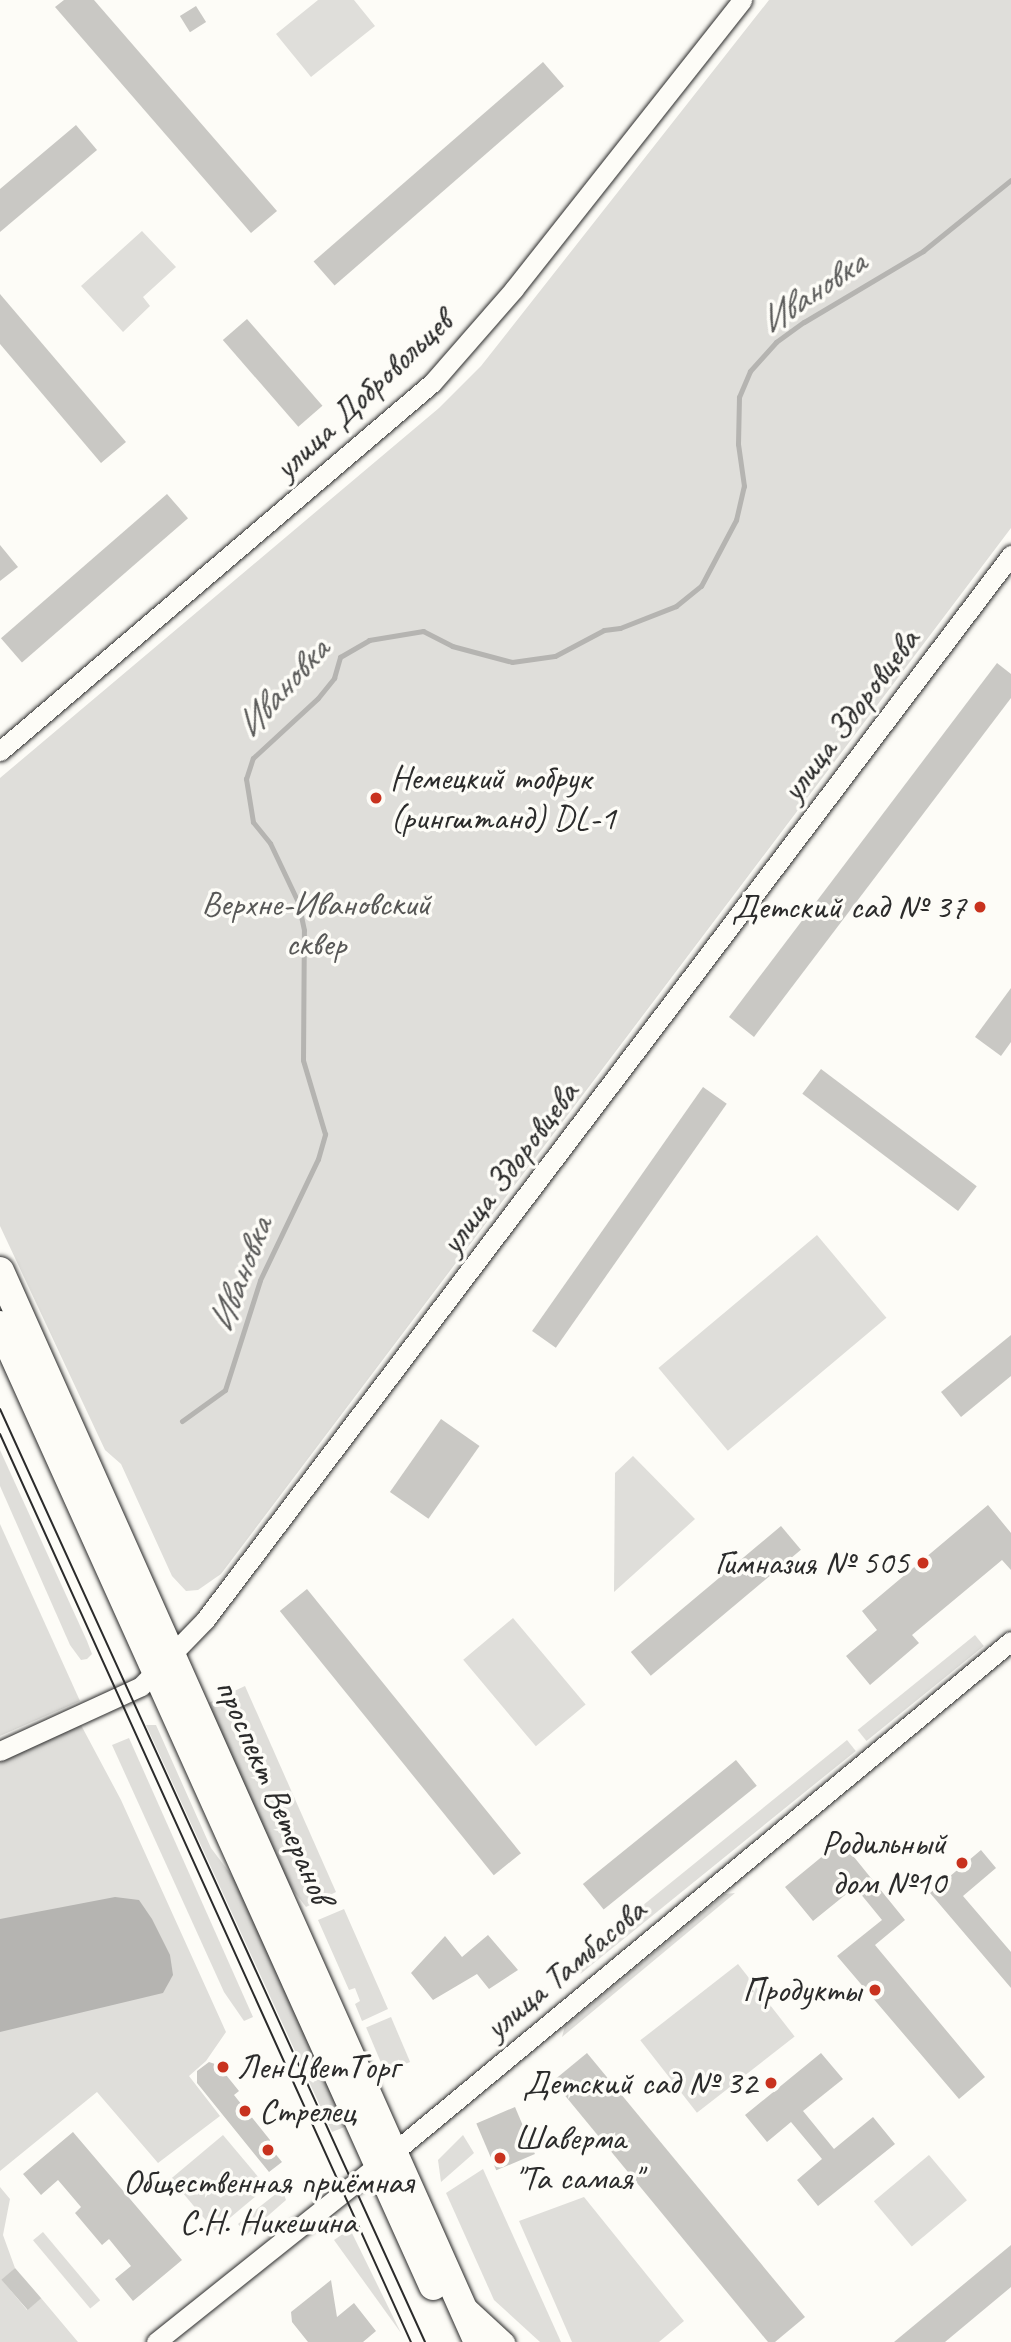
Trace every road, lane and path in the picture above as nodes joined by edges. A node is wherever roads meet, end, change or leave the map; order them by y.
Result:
1 (742, 0) edge
2 (1011, 555) edge
3 (0, 751) edge
4 (0, 1271) edge
5 (0, 1325) edge
6 (1011, 1640) edge
7 (164, 1663) junction
8 (0, 1751) edge
9 (385, 2158) junction
10 (461, 2302) junction
11 (156, 2342) edge
12 (457, 2342) edge
13 (478, 2342) edge
14 (505, 2342) edge

1 - 3 street, улица Добровольцев
2 - 7 street, улица Здоровцева
4 - 7 main road, проспект Ветеранов
5 - 7 main road, проспект Ветеранов
6 - 9 street, улица Тамбасова
7 - 8 street, улица Здоровцева
7 - 9 main road, проспект Ветеранов
9 - 10 main road, проспект Ветеранов
9 - 11 street, улица Тамбасова
9 - 12 main road, проспект Ветеранов
10 - 13 main road, проспект Ветеранов
10 - 14 street

